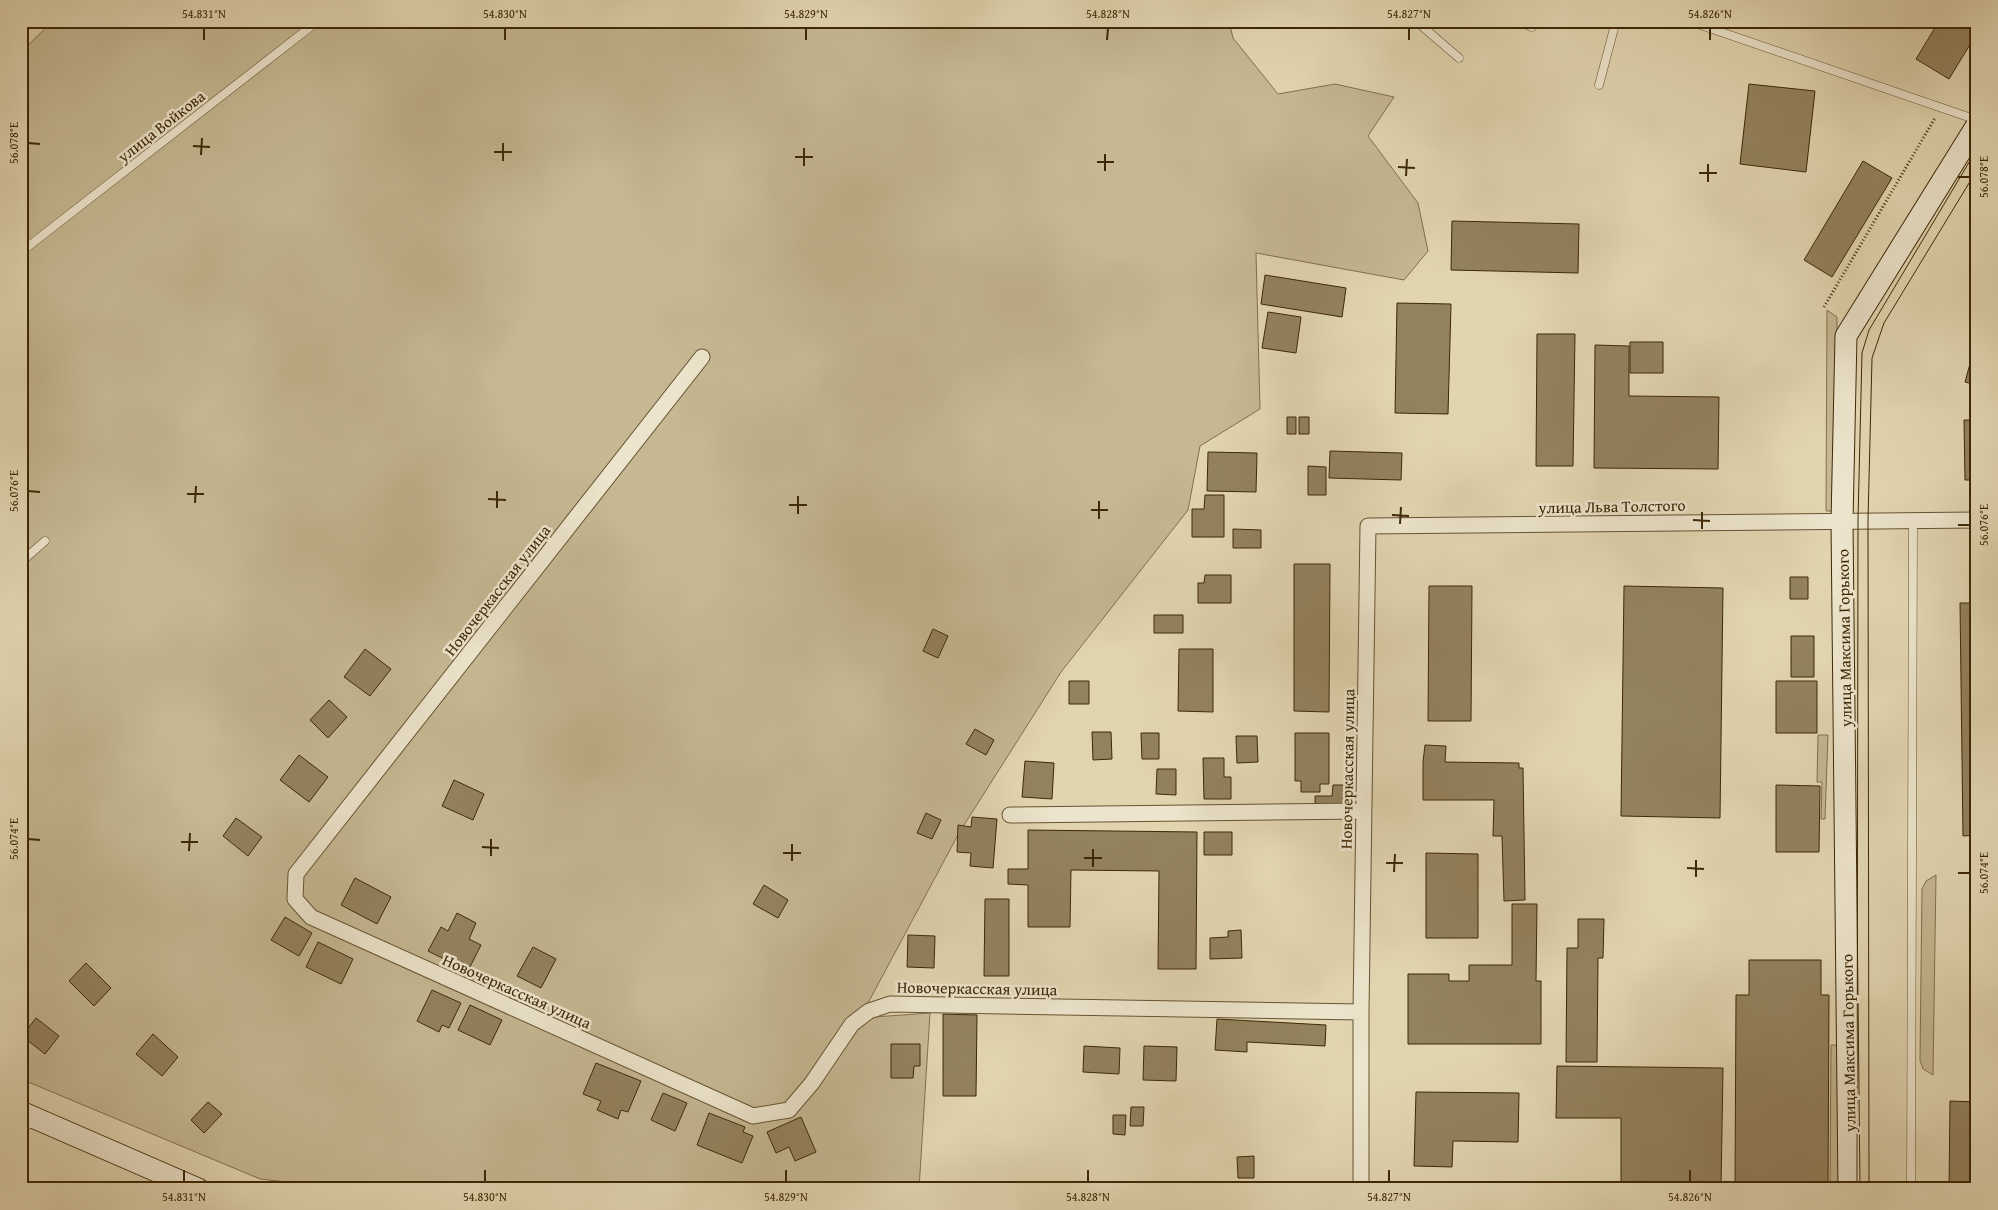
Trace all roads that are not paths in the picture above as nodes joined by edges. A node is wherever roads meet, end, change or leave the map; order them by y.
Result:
1 (318, 21) edge
2 (1416, 21) edge
3 (1518, 21) edge
4 (1534, 21) edge
5 (1616, 21) edge
6 (1689, 21) edge
7 (1458, 58) dead end
8 (1599, 85) dead end
9 (1977, 120) edge
10 (1977, 125) edge
11 (21, 252) edge
12 (702, 357) dead end
13 (1977, 520) edge
14 (1913, 521) junction
15 (1842, 522) junction
16 (1368, 526) joint
17 (45, 542) dead end
18 (21, 562) edge
19 (1364, 811) junction
20 (1010, 815) dead end
21 (1361, 1012) junction
22 (25, 1121) edge
23 (198, 1189) edge
24 (1361, 1189) edge
25 (1849, 1189) edge
26 (1911, 1189) edge

1 - 11 lane, улица Войкова
2 - 7 lane
3 - 4 lane
5 - 8 lane
6 - 9 lane
10 - 15 street, улица Максима Горького
12 - 21 street, Новочеркасская улица
13 - 14 street, улица Льва Толстого
14 - 15 street, улица Льва Толстого
14 - 26 lane
15 - 16 street, улица Льва Толстого
15 - 25 street, улица Максима Горького
16 - 19 street, Новочеркасская улица
17 - 18 lane
19 - 20 street
19 - 21 street, Новочеркасская улица
21 - 24 street, Новочеркасская улица
22 - 23 street

